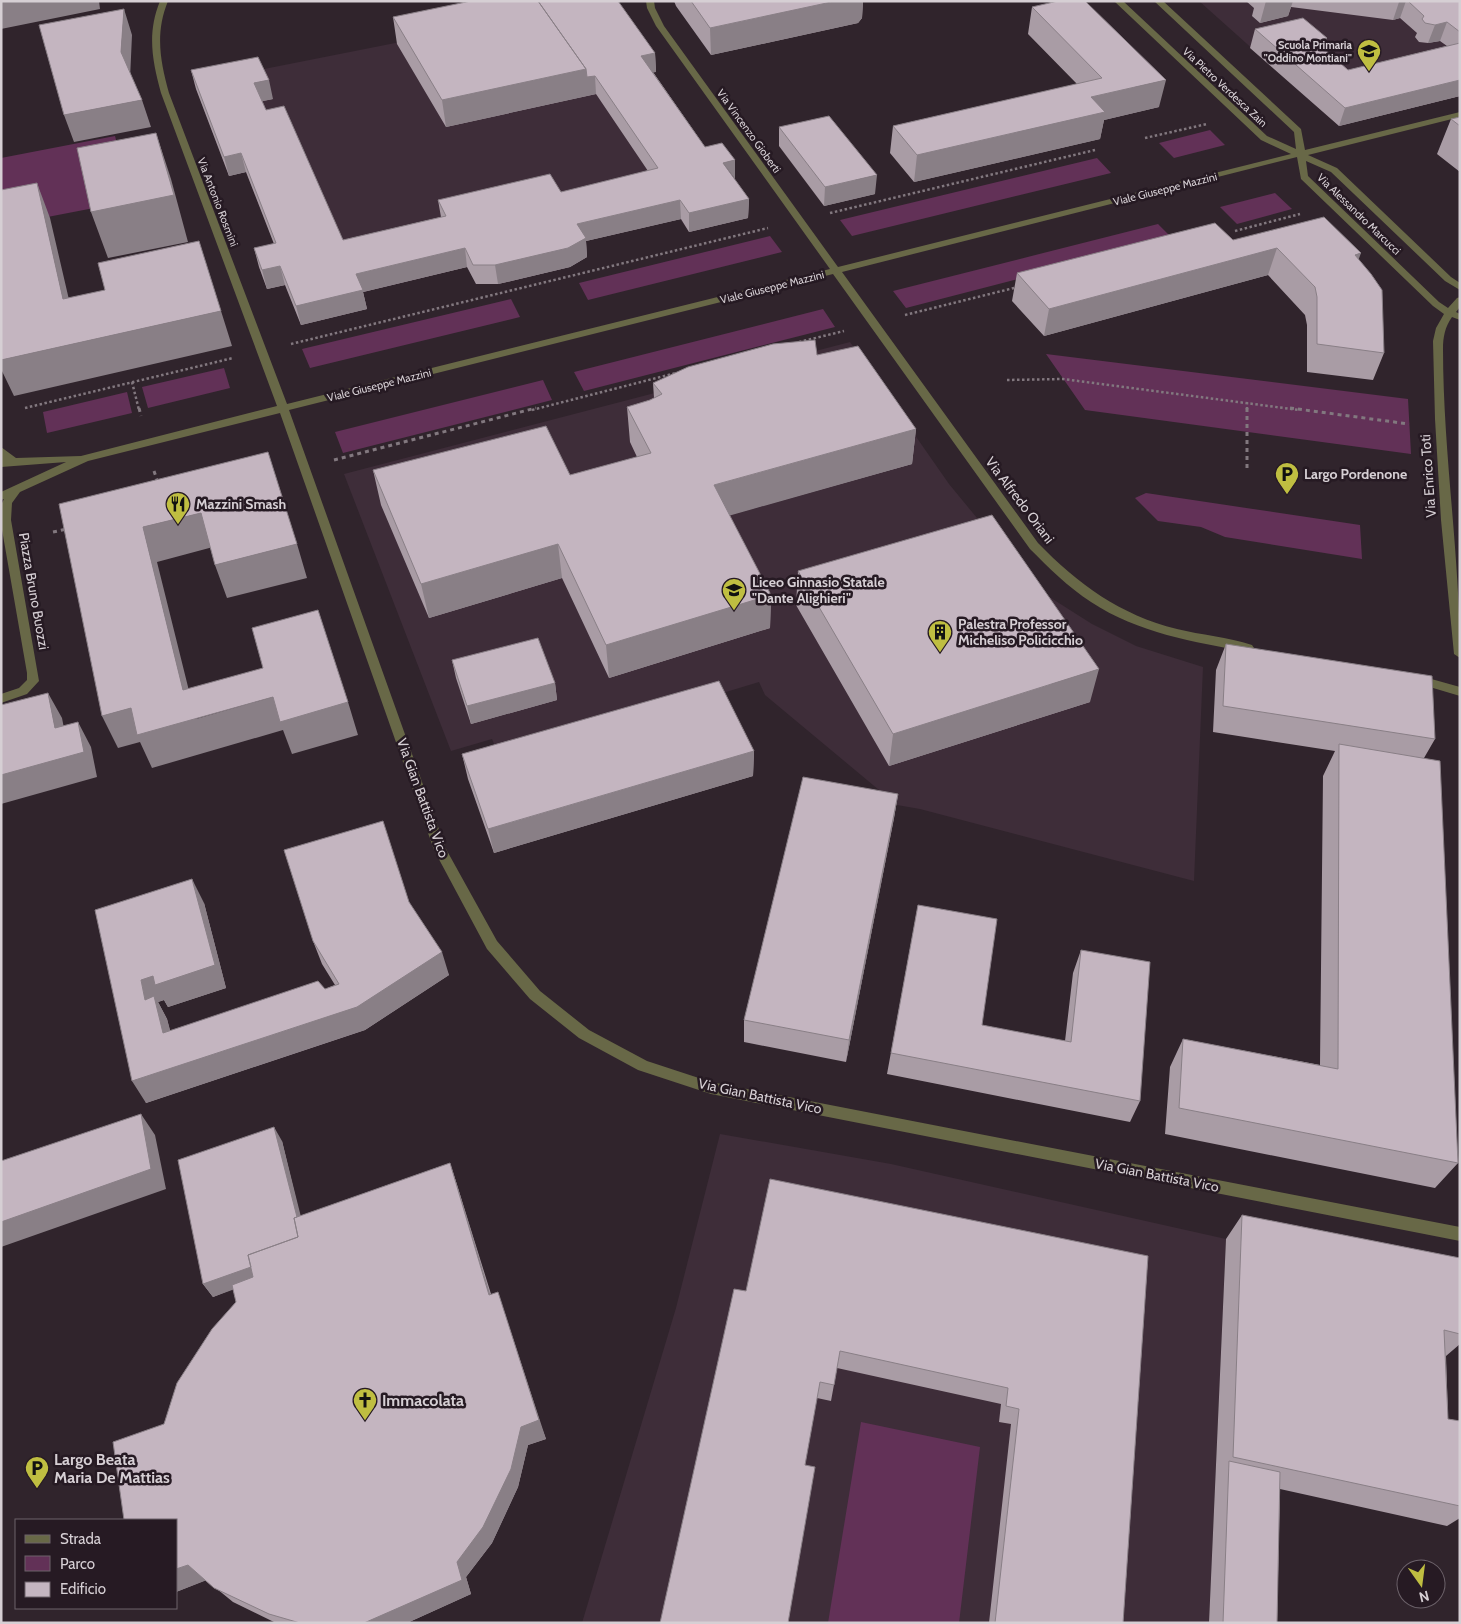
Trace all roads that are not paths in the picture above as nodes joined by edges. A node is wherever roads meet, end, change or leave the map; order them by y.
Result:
1 (164, 1) edge
2 (650, 1) edge
3 (1118, 1) edge
4 (1159, 2) edge
5 (1460, 114) edge
6 (1301, 155) junction
7 (835, 271) junction
8 (1460, 287) edge
9 (1460, 300) edge
10 (1454, 315) edge
11 (284, 408) junction
12 (1, 450) edge
13 (85, 458) junction
14 (14, 462) junction
15 (1, 463) edge
16 (16, 489) junction
17 (1, 496) edge
18 (1263, 651) edge
19 (1460, 654) edge
20 (1409, 676) edge
21 (1460, 692) edge
22 (1, 699) edge
23 (1460, 1234) edge

1 - 11 street, Via Antonio Rosmini
2 - 7 street, Via Vincenzo Gioberti
3 - 6 street, Via Pietro Verdesca Zain
4 - 6 street, Via Pietro Verdesca Zain
5 - 6 street, Viale Giuseppe Mazzini
6 - 7 street, Viale Giuseppe Mazzini
6 - 8 street, Via Alessandro Marcucci
6 - 10 street, Via Alessandro Marcucci
7 - 11 street, Viale Giuseppe Mazzini
7 - 18 street, Via Alfredo Oriani
9 - 10 street, Via Enrico Toti
10 - 19 street, Via Enrico Toti
11 - 13 street, Viale Giuseppe Mazzini
11 - 23 street, Via Gian Battista Vico
12 - 14 street
13 - 14 street, Viale Giuseppe Mazzini
13 - 16 street, Viale Giuseppe Mazzini
14 - 15 street
16 - 17 street
16 - 22 street, Piazza Bruno Buozzi
20 - 21 street

